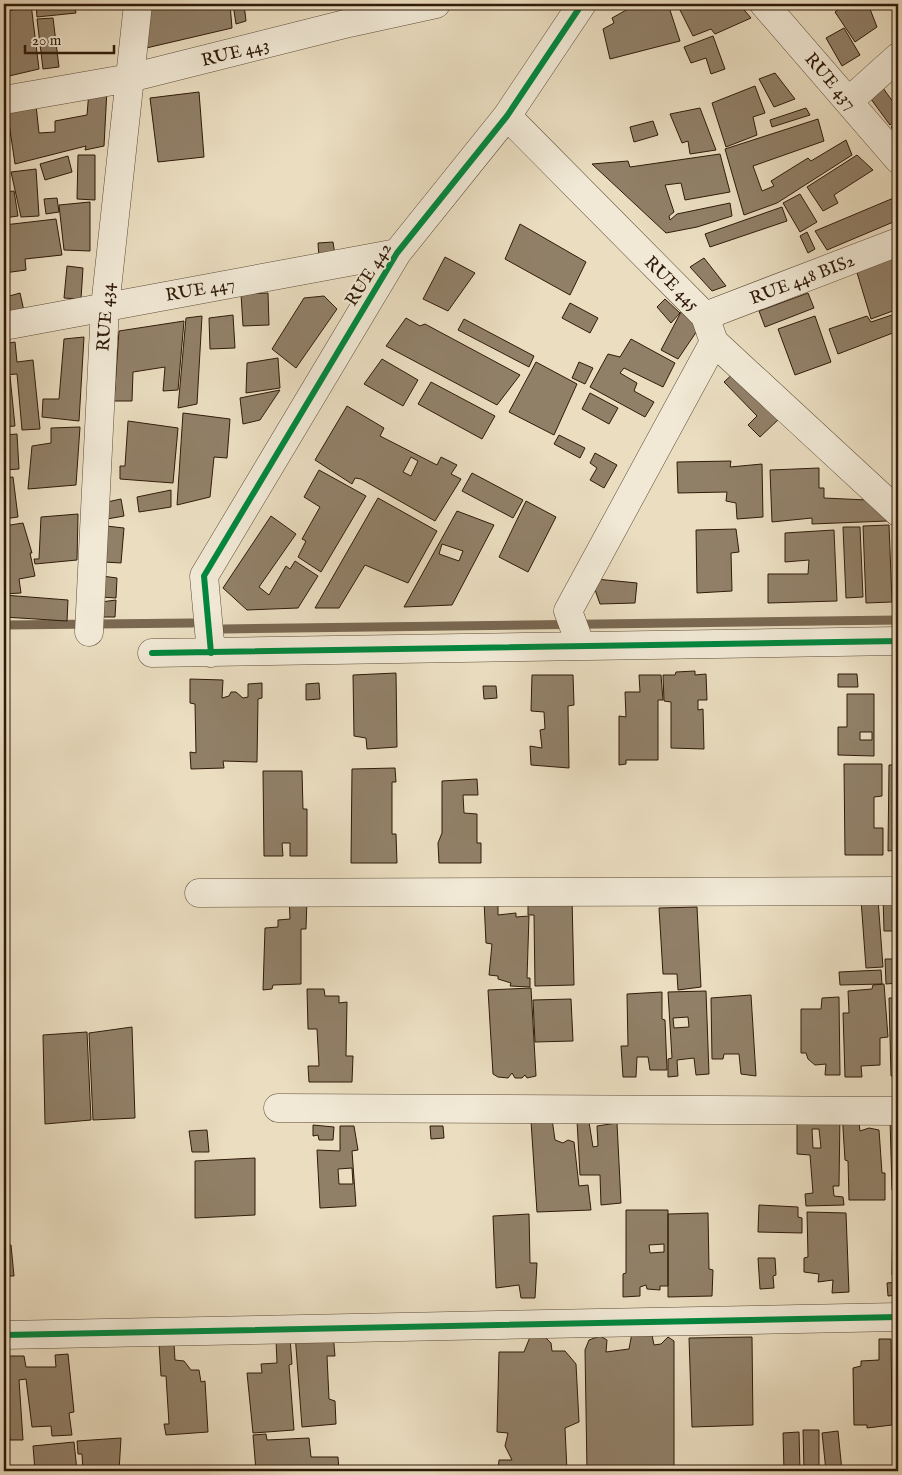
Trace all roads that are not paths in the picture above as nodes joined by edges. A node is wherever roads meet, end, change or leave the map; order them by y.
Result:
1 (138, 4) edge
2 (436, 4) edge
3 (582, 4) edge
4 (764, 4) edge
5 (350, 13) edge
6 (898, 56) edge
7 (130, 78) junction
8 (4, 100) edge
9 (849, 101) junction
10 (507, 116) junction
11 (898, 159) edge
12 (898, 242) edge
13 (397, 253) junction
14 (105, 307) junction
15 (705, 316) junction
16 (4, 326) edge
17 (714, 342) junction
18 (898, 512) edge
19 (89, 632) dead end
20 (898, 641) edge
21 (581, 646) junction
22 (152, 653) dead end
23 (211, 653) junction
24 (898, 891) edge
25 (199, 893) dead end
26 (278, 1108) dead end
27 (898, 1111) edge
28 (898, 1318) edge
29 (4, 1335) edge

1 - 7 street, RUE 434
2 - 5 street, RUE 443
3 - 10 street, RUE 442
4 - 9 street, RUE 437
5 - 7 street, RUE 443
6 - 9 street
7 - 8 street, RUE 443
7 - 14 street, RUE 434
9 - 11 street, RUE 437
10 - 13 street, RUE 442
10 - 15 street, RUE 445
12 - 15 street, RUE 448 BIS2
13 - 14 street, RUE 447
13 - 23 street, RUE 442
14 - 16 street, RUE 447
14 - 19 street, RUE 434
15 - 17 street, RUE 445
17 - 18 street, RUE 445
17 - 21 street
20 - 21 street
21 - 23 street
22 - 23 street
24 - 25 street
26 - 27 street
28 - 29 street

